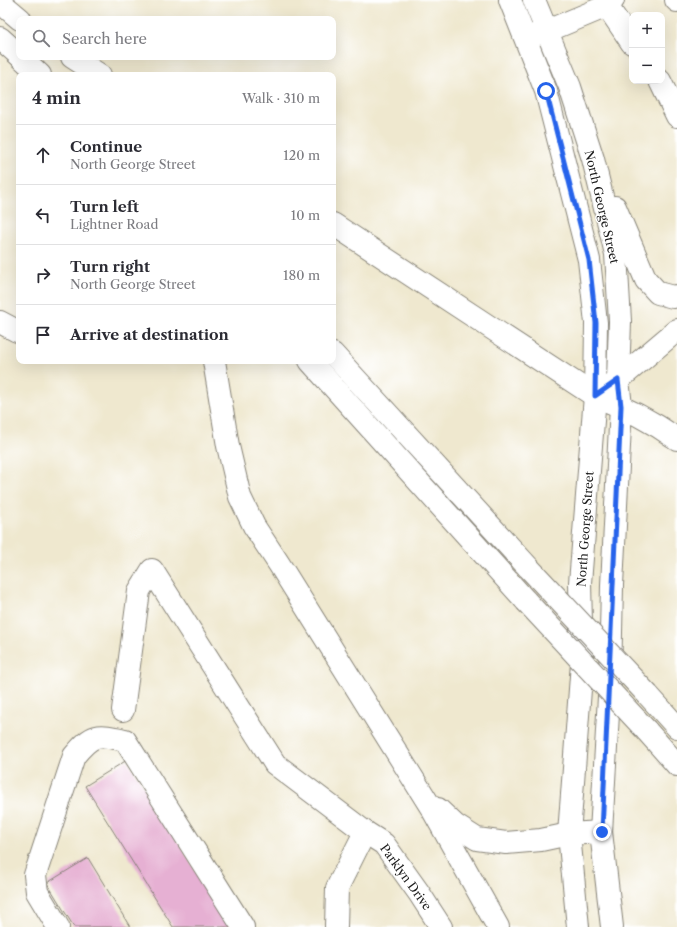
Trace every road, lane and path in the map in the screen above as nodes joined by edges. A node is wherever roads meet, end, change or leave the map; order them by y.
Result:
1 (510, 0) edge
2 (534, 0) edge
3 (0, 2) edge
4 (610, 3) edge
5 (16, 16) edge
6 (547, 31) junction
7 (0, 38) edge
8 (525, 38) junction
9 (629, 38) edge
10 (16, 52) edge
11 (24, 60) edge
12 (64, 60) edge
13 (77, 60) edge
14 (37, 72) edge
15 (74, 72) edge
16 (95, 72) edge
17 (661, 84) edge
18 (677, 116) edge
19 (593, 159) junction
20 (336, 226) edge
21 (677, 296) edge
22 (677, 330) edge
23 (336, 357) edge
24 (214, 364) edge
25 (313, 364) edge
26 (618, 380) junction
27 (595, 396) junction
28 (621, 406) junction
29 (677, 440) edge
30 (123, 710) dead end
31 (677, 727) edge
32 (677, 765) edge
33 (422, 794) junction
34 (365, 832) junction
35 (602, 832) junction
36 (569, 834) junction
37 (58, 927) edge
38 (243, 927) edge
39 (336, 927) edge
40 (441, 927) edge
41 (498, 927) edge
42 (578, 927) edge
43 (612, 927) edge

1 - 8 main road, North George Street
2 - 6 main road, North George Street
3 - 5 main road
4 - 6 main road
4 - 9 main road
6 - 8 main road
6 - 19 main road, North George Street
7 - 10 main road
8 - 27 main road, North George Street
11 - 14 main road
12 - 15 main road
13 - 16 main road
17 - 18 main road
19 - 21 main road
19 - 26 main road, North George Street
20 - 27 main road
22 - 26 main road
23 - 31 main road, bridge
24 - 33 main road
25 - 32 main road, bridge
26 - 27 main road
26 - 28 main road, North George Street
27 - 28 main road
27 - 36 main road, North George Street
28 - 29 main road
28 - 35 main road, North George Street
30 - 34 main road, Parklyn Drive
33 - 36 main road
33 - 41 main road
34 - 39 main road
34 - 40 main road, Parklyn Drive
35 - 36 main road
35 - 43 main road, North George Street
36 - 42 main road, North George Street
37 - 38 main road

